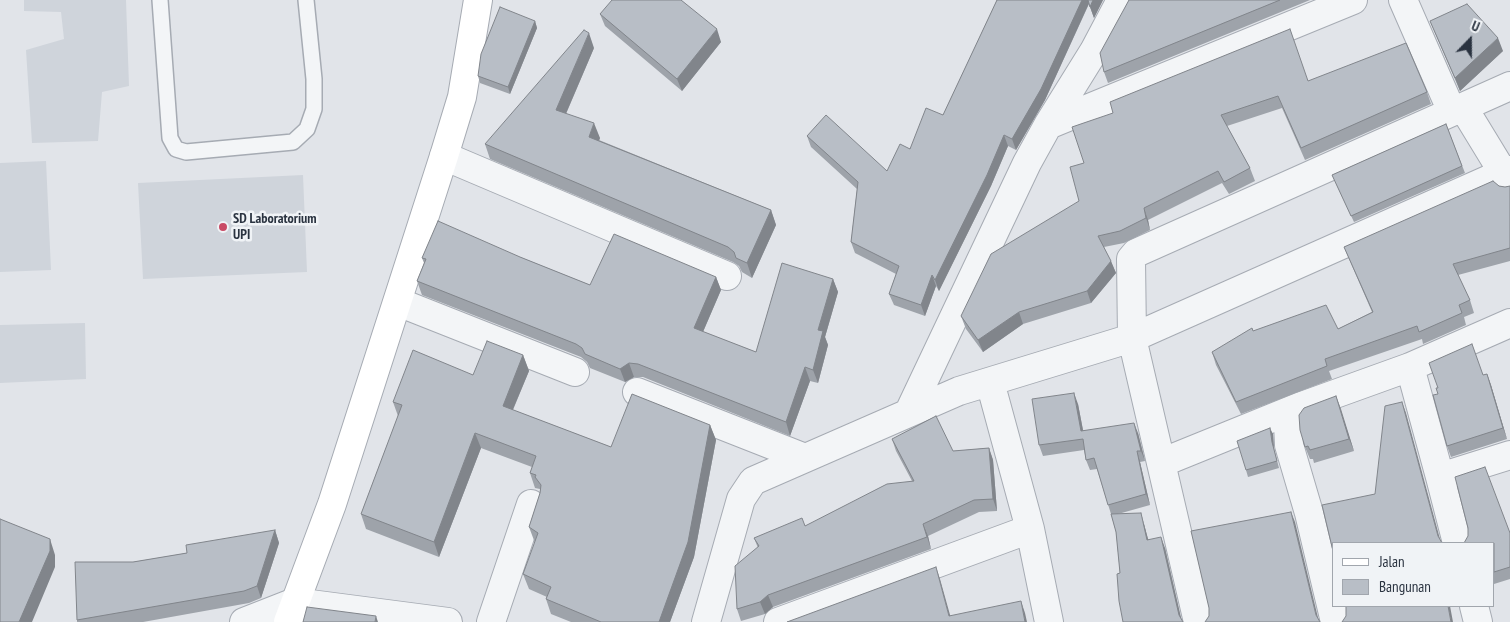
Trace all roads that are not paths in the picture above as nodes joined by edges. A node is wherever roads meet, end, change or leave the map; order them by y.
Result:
1 (160, 0) edge
2 (306, 0) edge
3 (478, 0) edge
4 (1121, 0) edge
5 (1354, 0) edge
6 (1403, 0) edge
7 (1510, 86) edge
8 (1458, 110) junction
9 (1048, 125) junction
10 (444, 156) junction
11 (1508, 175) edge
12 (727, 276) dead end
13 (398, 302) junction
14 (1510, 323) edge
15 (1132, 338) junction
16 (1410, 367) junction
17 (576, 372) dead end
18 (990, 382) junction
19 (638, 392) dead end
20 (1299, 407) junction
21 (909, 412) junction
22 (1510, 455) edge
23 (805, 458) junction
24 (1161, 462) junction
25 (1440, 477) junction
26 (531, 504) dead end
27 (1030, 529) junction
28 (1457, 542) edge
29 (1474, 607) edge
30 (291, 612) edge
31 (244, 622) edge
32 (448, 622) edge
33 (491, 622) edge
34 (706, 622) edge
35 (778, 622) edge
36 (1049, 622) edge
37 (1198, 622) edge
38 (1335, 622) edge
39 (1478, 622) edge

1 - 2 lane
3 - 10 street
4 - 9 street
5 - 9 street
6 - 8 street
7 - 8 street
8 - 11 street
8 - 15 street
9 - 21 street
10 - 12 street
10 - 13 street
11 - 15 street
13 - 17 street
13 - 30 street
14 - 16 street
15 - 18 street
15 - 24 street
16 - 20 street
16 - 25 street
18 - 21 street
18 - 27 street
19 - 23 street
20 - 24 street
20 - 38 street
21 - 23 street
22 - 25 street
23 - 34 street
24 - 37 street
25 - 28 street
26 - 33 street
27 - 35 street
27 - 36 street
29 - 39 street
30 - 31 street
30 - 32 street

